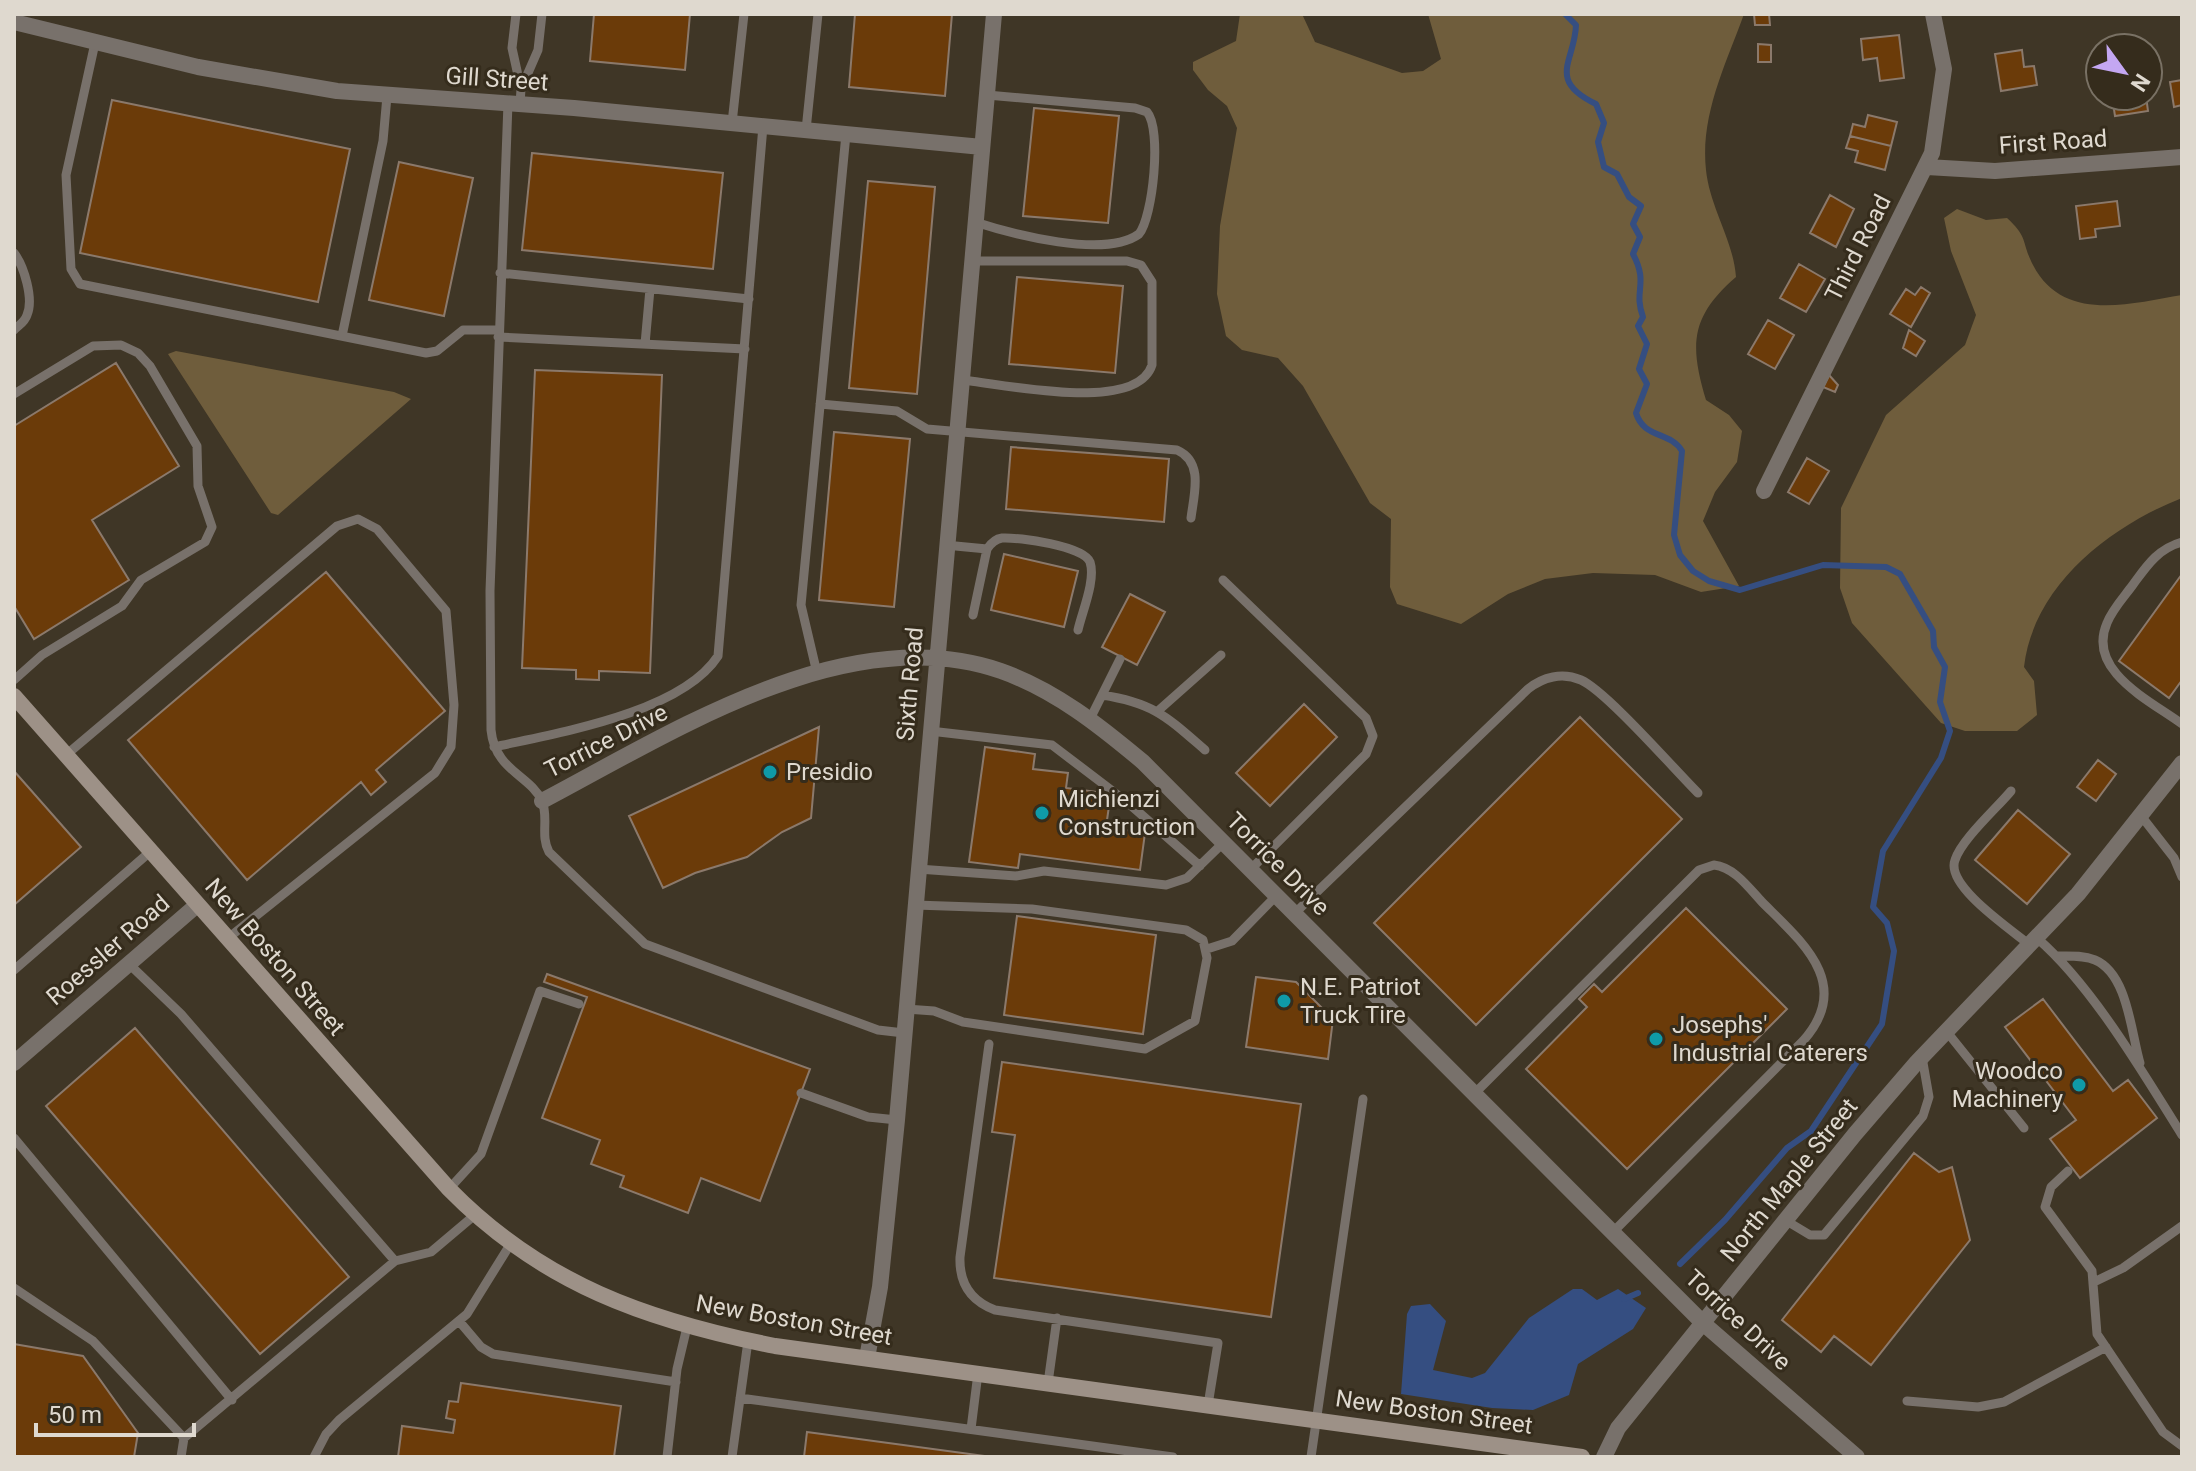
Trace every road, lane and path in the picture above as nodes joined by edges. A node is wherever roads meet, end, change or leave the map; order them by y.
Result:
1 (516, 14) edge
2 (542, 14) edge
3 (744, 14) edge
4 (818, 14) edge
5 (994, 14) edge
6 (1933, 14) edge
7 (14, 22) edge
8 (95, 43) junction
9 (987, 95) junction
10 (387, 96) junction
11 (516, 98) junction
12 (732, 123) junction
13 (763, 126) junction
14 (806, 130) junction
15 (846, 134) junction
16 (982, 147) junction
17 (2182, 157) edge
18 (1927, 167) junction
19 (975, 222) junction
20 (14, 253) edge
21 (972, 261) junction
22 (500, 273) junction
23 (650, 289) junction
24 (749, 299) junction
25 (14, 330) edge
26 (498, 334) junction
27 (342, 336) junction
28 (645, 344) junction
29 (745, 349) junction
30 (961, 380) junction
31 (14, 394) edge
32 (820, 404) junction
33 (956, 432) junction
34 (1764, 491) dead end
35 (1191, 518) dead end
36 (2182, 542) edge
37 (945, 545) junction
38 (987, 549) junction
39 (1223, 580) dead end
40 (973, 615) dead end
41 (1078, 630) dead end
42 (1221, 655) dead end
43 (937, 658) junction
44 (1120, 659) dead end
45 (817, 673) junction
46 (14, 680) edge
47 (1102, 695) junction
48 (14, 696) edge
49 (1159, 710) junction
50 (1090, 719) junction
51 (2182, 724) edge
52 (930, 731) junction
53 (494, 747) junction
54 (1205, 750) dead end
55 (66, 755) junction
56 (2182, 763) edge
57 (2011, 791) dead end
58 (1698, 793) dead end
59 (542, 801) junction
60 (2142, 817) junction
61 (1223, 843) junction
62 (151, 851) junction
63 (1200, 866) junction
64 (918, 869) junction
65 (1250, 870) junction
66 (2182, 877) edge
67 (1276, 896) junction
68 (197, 905) junction
69 (915, 905) junction
70 (1294, 914) junction
71 (227, 939) junction
72 (2034, 943) junction
73 (1207, 949) junction
74 (2057, 956) junction
75 (129, 964) junction
76 (14, 970) edge
77 (579, 1004) dead end
78 (906, 1009) junction
79 (1947, 1032) junction
80 (904, 1033) junction
81 (989, 1044) dead end
82 (1922, 1057) junction
83 (14, 1063) edge
84 (2141, 1070) junction
85 (801, 1093) dead end
86 (1473, 1095) junction
87 (1363, 1099) dead end
88 (897, 1120) junction
89 (2024, 1128) dead end
90 (2182, 1135) edge
91 (14, 1138) edge
92 (2068, 1171) dead end
93 (449, 1189) junction
94 (476, 1214) junction
95 (1785, 1220) junction
96 (2182, 1226) edge
97 (1612, 1233) junction
98 (511, 1243) junction
99 (395, 1261) junction
100 (2094, 1282) junction
101 (14, 1288) edge
102 (1057, 1318) junction
103 (459, 1321) junction
104 (1704, 1324) junction
105 (687, 1327) junction
106 (748, 1341) junction
107 (2106, 1347) junction
108 (867, 1358) junction
109 (978, 1373) junction
110 (676, 1382) junction
111 (1048, 1383) junction
112 (740, 1398) junction
113 (232, 1400) junction
114 (1907, 1401) dead end
115 (1208, 1405) junction
116 (1317, 1420) junction
117 (971, 1429) junction
118 (184, 1438) junction
119 (2182, 1446) edge
120 (181, 1457) edge
121 (314, 1457) edge
122 (667, 1457) edge
123 (732, 1457) edge
124 (1173, 1457) edge
125 (1311, 1457) edge
126 (1582, 1457) edge
127 (1604, 1457) edge
128 (1857, 1457) edge

1 - 11 lane
2 - 11 lane
3 - 12 lane
4 - 14 lane
5 - 9 street, Sixth Road
6 - 18 street, Third Road
7 - 8 street, Gill Street
8 - 10 street, Gill Street
8 - 27 lane
9 - 16 street, Sixth Road
9 - 19 lane
10 - 11 street, Gill Street
10 - 27 lane
11 - 12 street, Gill Street
11 - 22 lane
12 - 13 street, Gill Street
13 - 14 street, Gill Street
13 - 24 lane
14 - 15 street, Gill Street
15 - 16 street, Gill Street
15 - 32 lane
16 - 19 street, Sixth Road
17 - 18 street, First Road
18 - 34 street, Third Road
19 - 21 street, Sixth Road
20 - 25 lane
21 - 30 street, Sixth Road
21 - 30 lane
22 - 23 lane
22 - 26 lane
23 - 24 lane
23 - 28 lane
24 - 29 lane
26 - 27 lane
26 - 28 lane
26 - 53 lane
28 - 29 lane
29 - 53 lane
30 - 33 street, Sixth Road
31 - 46 lane
32 - 33 lane
32 - 45 lane
33 - 35 lane
33 - 37 street, Sixth Road
36 - 51 lane
37 - 38 lane
37 - 43 street, Sixth Road
38 - 40 lane
38 - 41 lane
39 - 65 lane
42 - 49 lane
43 - 45 street, Torrice Drive
43 - 50 street, Torrice Drive
43 - 52 street, Sixth Road
44 - 47 lane
45 - 59 street, Torrice Drive
47 - 49 lane
47 - 50 lane
48 - 55 main road, New Boston Street
49 - 54 lane
50 - 61 street, Torrice Drive
52 - 63 lane
52 - 64 street, Sixth Road
53 - 59 lane
55 - 62 main road, New Boston Street
55 - 71 lane
56 - 60 street, North Maple Street
57 - 72 lane
58 - 70 lane
59 - 80 lane
60 - 66 lane
60 - 72 street, North Maple Street
61 - 63 lane
61 - 65 street, Torrice Drive
62 - 68 main road, New Boston Street
62 - 76 lane
63 - 64 lane
64 - 69 street, Sixth Road
65 - 67 street, Torrice Drive
67 - 70 street, Torrice Drive
67 - 73 lane
68 - 71 main road, New Boston Street
68 - 75 street, Roessler Road
69 - 73 lane
69 - 78 street, Sixth Road
70 - 86 street, Torrice Drive
71 - 93 main road, New Boston Street
72 - 74 lane
72 - 79 street, North Maple Street
73 - 78 lane
74 - 84 lane
74 - 84 lane
75 - 83 street, Roessler Road
75 - 99 lane
77 - 93 lane
78 - 80 street, Sixth Road
79 - 82 street, North Maple Street
79 - 89 lane
80 - 88 street, Sixth Road
81 - 102 lane
82 - 95 street, North Maple Street
82 - 95 lane
84 - 90 lane
85 - 88 lane
86 - 97 street, Torrice Drive
86 - 97 lane
87 - 116 lane
88 - 108 street, Sixth Road
91 - 113 lane
92 - 100 lane
93 - 94 main road, New Boston Street
94 - 98 main road, New Boston Street
94 - 99 lane
95 - 104 street, North Maple Street
96 - 100 lane
97 - 104 street, Torrice Drive
98 - 103 lane
98 - 105 main road, New Boston Street
99 - 113 lane
100 - 107 lane
101 - 118 lane
102 - 111 lane
102 - 115 lane
103 - 110 lane
103 - 121 lane
104 - 127 street, North Maple Street
104 - 128 street, Torrice Drive
105 - 106 main road, New Boston Street
105 - 110 lane
106 - 108 main road, New Boston Street
106 - 112 lane
107 - 114 lane
107 - 119 lane
108 - 109 main road, New Boston Street
109 - 111 main road, New Boston Street
109 - 117 lane
110 - 122 lane
111 - 115 main road, New Boston Street
112 - 117 lane
112 - 123 lane
113 - 118 lane
115 - 116 main road, New Boston Street
116 - 125 lane
116 - 126 main road, New Boston Street
117 - 124 lane
118 - 120 lane

